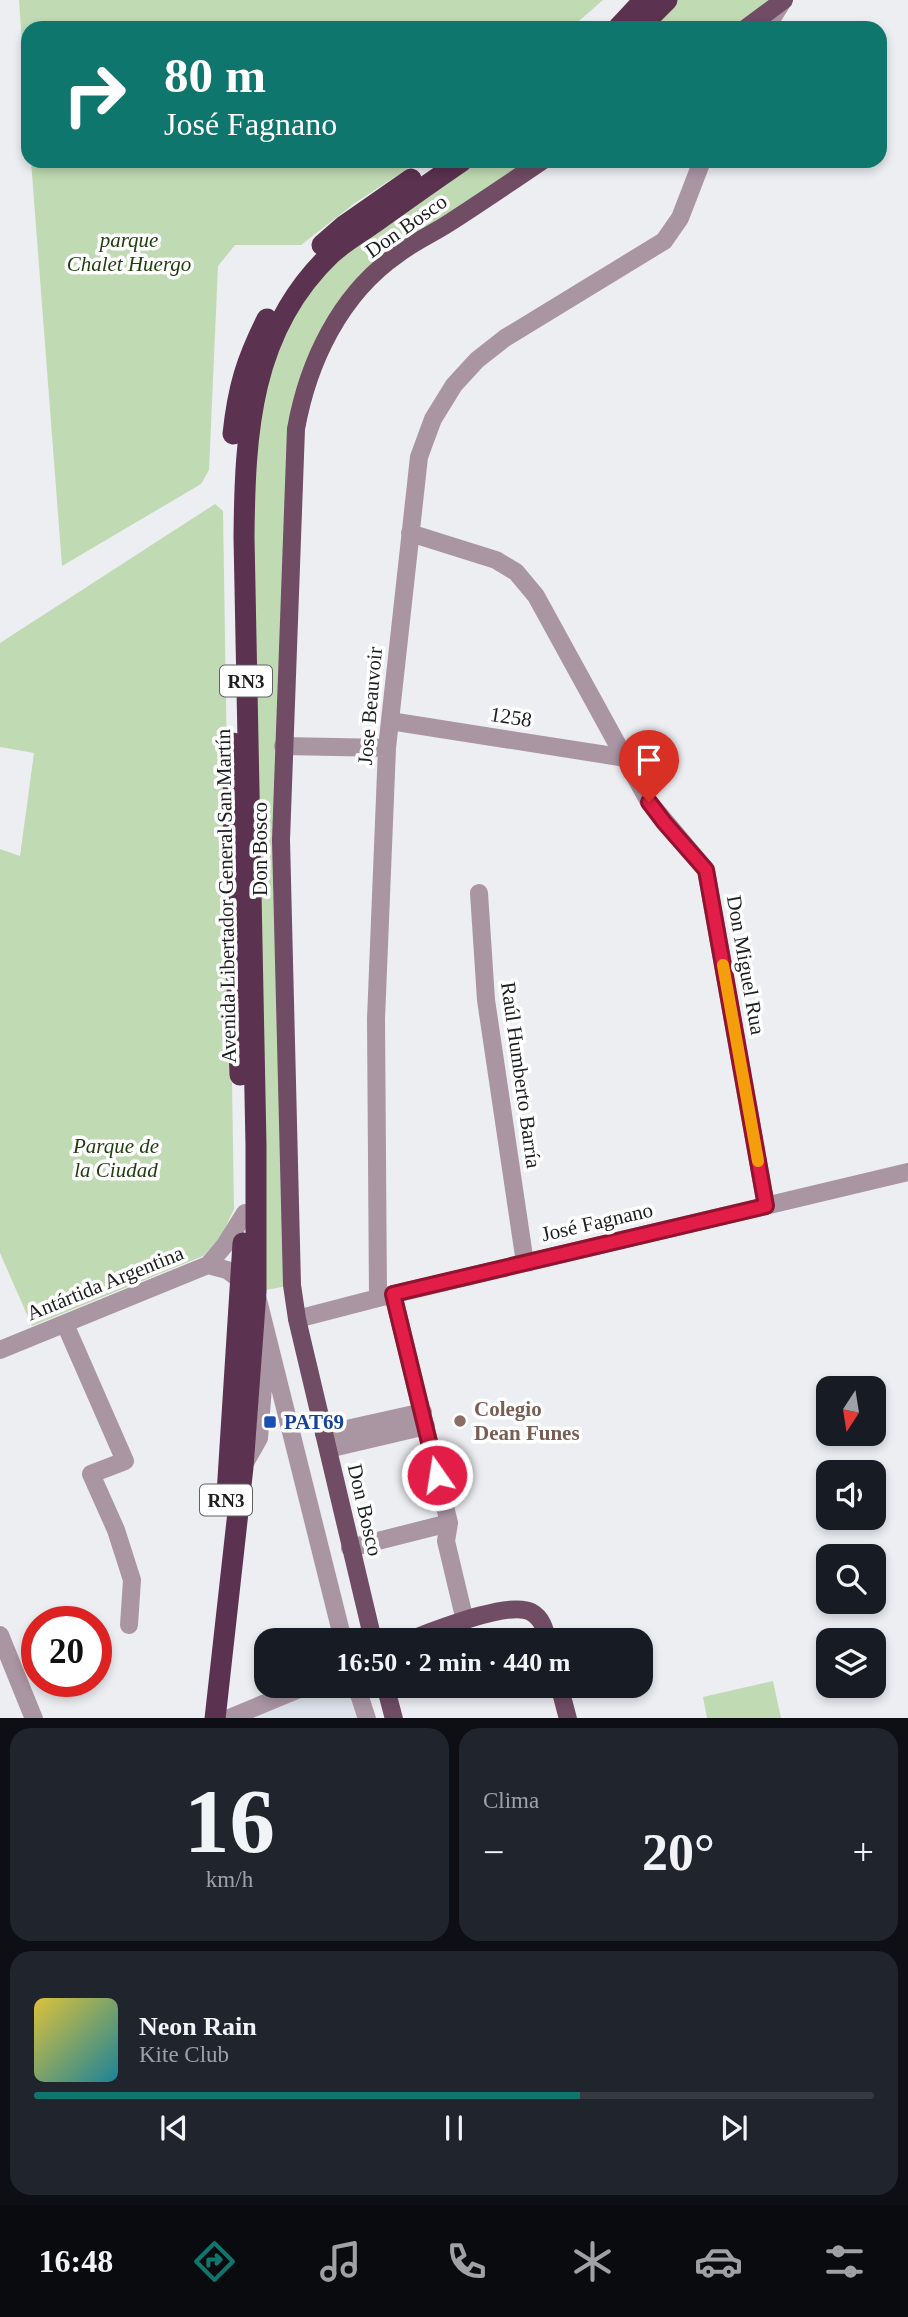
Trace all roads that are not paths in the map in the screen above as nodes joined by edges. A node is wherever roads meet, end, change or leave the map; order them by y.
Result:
1 (644, 0) edge
2 (667, 0) edge
3 (784, 0) edge
4 (624, 21) edge
5 (646, 21) edge
6 (756, 21) edge
7 (770, 21) edge
8 (428, 168) edge
9 (452, 168) edge
10 (531, 168) edge
11 (698, 168) edge
12 (410, 533) junction
13 (390, 722) junction
14 (283, 746) junction
15 (387, 748) junction
16 (626, 758) junction
17 (480, 892) dead end
18 (908, 1172) edge
19 (766, 1206) junction
20 (244, 1213) junction
21 (525, 1263) junction
22 (208, 1265) junction
23 (249, 1286) junction
24 (385, 1296) junction
25 (297, 1319) junction
26 (65, 1324) junction
27 (0, 1350) edge
28 (424, 1419) junction
29 (326, 1442) junction
30 (449, 1523) junction
31 (350, 1548) junction
32 (465, 1621) junction
33 (129, 1625) dead end
34 (340, 1628) edge
35 (370, 1628) edge
36 (444, 1628) edge
37 (544, 1628) edge
38 (0, 1634) edge
39 (277, 1698) edge
40 (360, 1698) edge
41 (389, 1698) edge
42 (563, 1698) edge
43 (34, 1718) edge
44 (201, 1718) edge
45 (215, 1718) edge
46 (227, 1718) edge
47 (367, 1718) edge
48 (394, 1718) edge
49 (568, 1718) edge

1 - 4 highway
2 - 5 highway
3 - 6 main road
3 - 7 street
8 - 20 highway, Avenida Libertador General San Martín / RN3
9 - 23 highway, Avenida Libertador General San Martín / RN3
10 - 14 main road, Don Bosco
11 - 12 street, Jose Beauvoir
12 - 13 street, Jose Beauvoir
12 - 16 street, Don Miguel Rua
13 - 15 street, Jose Beauvoir
13 - 16 street, 1258
14 - 15 street
14 - 25 main road, Don Bosco
15 - 24 street, Jose Beauvoir
16 - 19 street, Don Miguel Rua
17 - 21 street, Raúl Humberto Barría
18 - 19 street, José Fagnano
19 - 21 street, José Fagnano
20 - 22 street, Antártida Argentina
20 - 23 highway, Avenida Libertador General San Martín / RN3
21 - 24 street, José Fagnano
22 - 23 street
22 - 26 street, Antártida Argentina
23 - 34 street
23 - 44 highway, Avenida Libertador General San Martín / RN3
23 - 45 highway, Avenida Libertador General San Martín / RN3
24 - 25 street, José Fagnano
24 - 28 street, Jose Beauvoir
25 - 29 main road, Don Bosco
26 - 27 street, Antártida Argentina
26 - 33 street
28 - 29 street
28 - 30 street, Jose Beauvoir
29 - 31 main road, Don Bosco
30 - 31 street
30 - 32 street, Jose Beauvoir
31 - 35 main road, Don Bosco
32 - 36 main road
32 - 37 main road
38 - 43 street
39 - 46 street
40 - 47 street
41 - 48 main road
42 - 49 main road

